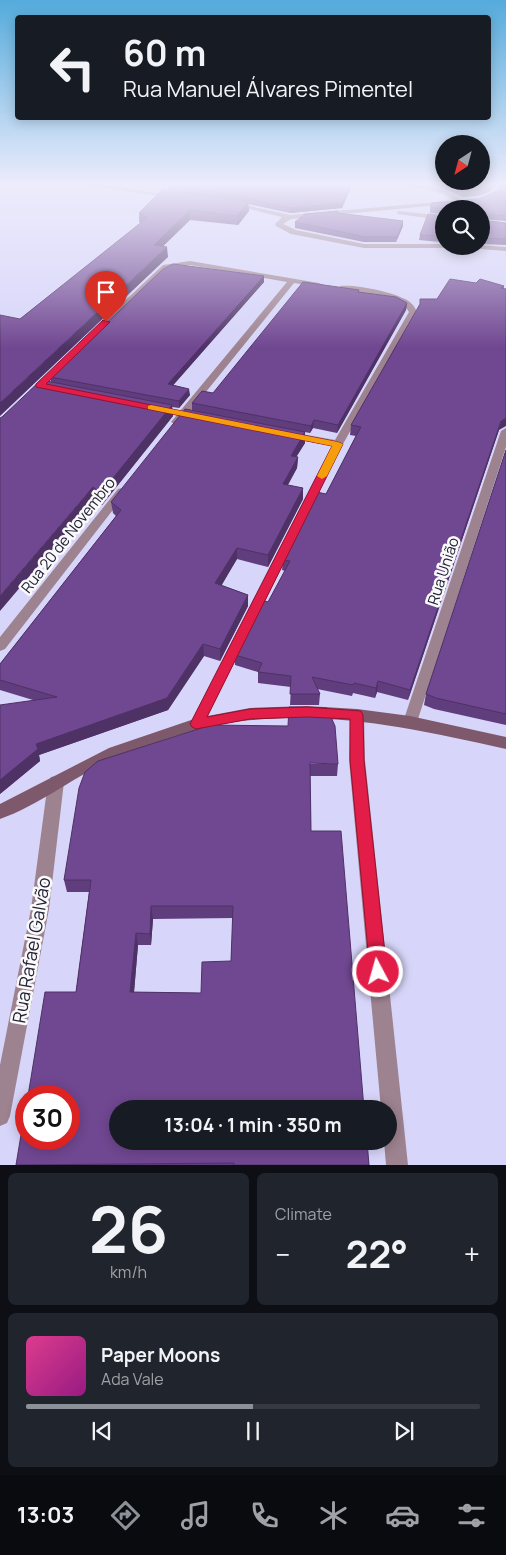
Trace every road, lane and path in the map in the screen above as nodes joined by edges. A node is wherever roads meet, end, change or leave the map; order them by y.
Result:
1 (328, 239) edge
2 (435, 246) edge
3 (490, 248) edge
4 (506, 249) edge
5 (292, 281) junction
6 (26, 399) edge
7 (170, 429) edge
8 (506, 430) edge
9 (279, 433) edge
10 (338, 444) junction
11 (128, 483) edge
12 (0, 646) edge
13 (357, 715) junction
14 (410, 722) junction
15 (196, 724) junction
16 (506, 743) edge
17 (56, 782) junction
18 (0, 812) edge
19 (0, 1116) edge
20 (398, 1165) edge

1 - 2 street
3 - 4 street
5 - 6 street
5 - 7 street
5 - 10 street
8 - 14 street, Rua União
9 - 10 street
10 - 15 street
11 - 12 street, Rua 20 de Novembro
13 - 14 street
13 - 15 street
13 - 20 street
14 - 16 street
15 - 17 street
17 - 18 street
17 - 19 street, Rua Rafael Galvão

